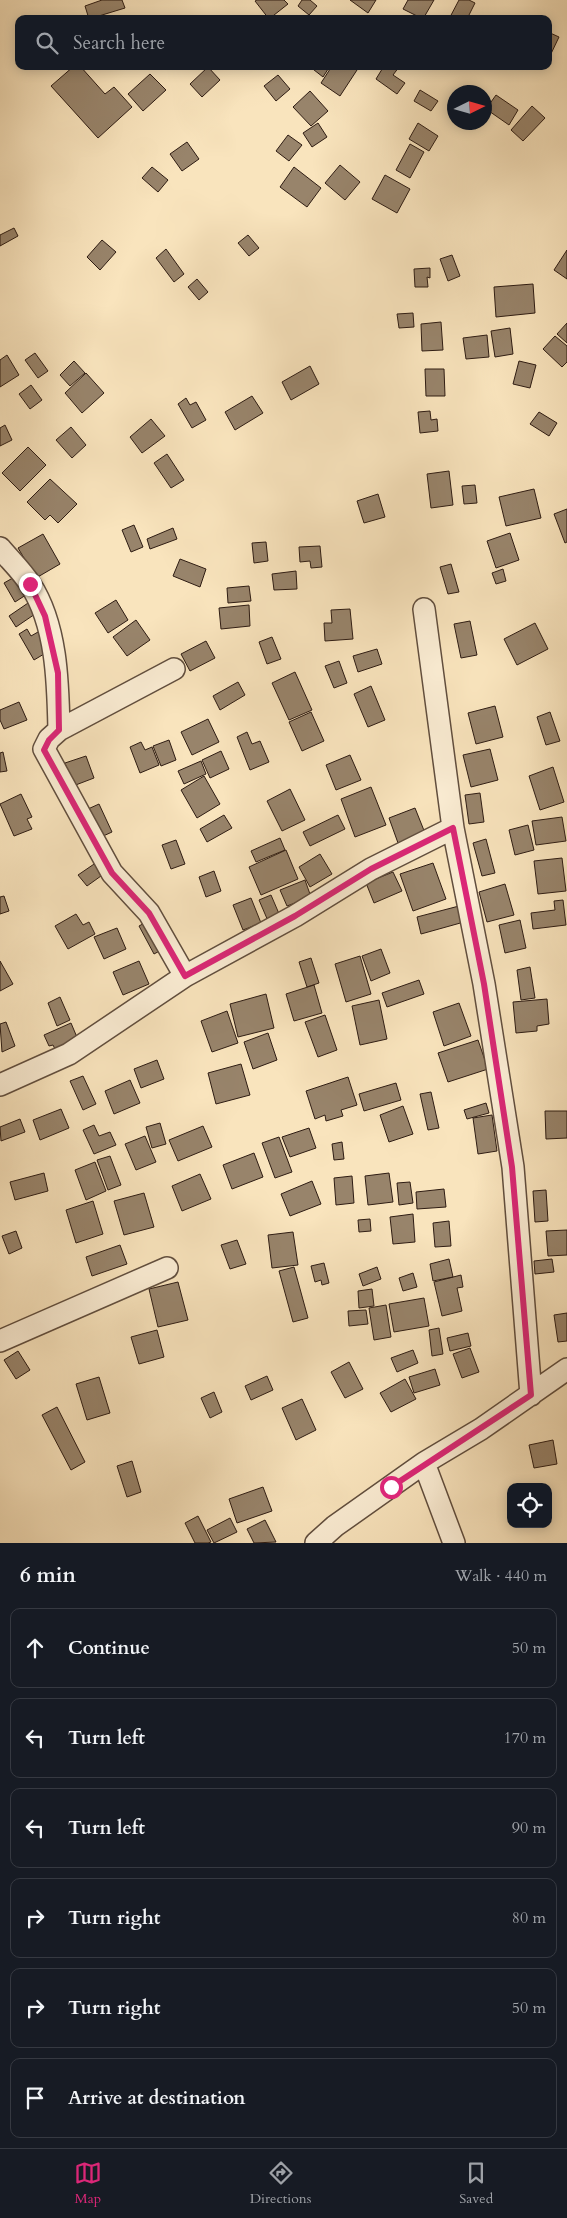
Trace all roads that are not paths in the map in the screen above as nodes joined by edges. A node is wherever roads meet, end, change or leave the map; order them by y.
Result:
1 (0, 548) edge
2 (424, 609) dead end
3 (174, 669) dead end
4 (59, 730) junction
5 (453, 828) junction
6 (185, 976) junction
7 (0, 1085) edge
8 (167, 1268) dead end
9 (0, 1341) edge
10 (567, 1369) edge
11 (531, 1395) junction
12 (424, 1463) junction
13 (316, 1543) edge
14 (454, 1543) edge

1 - 4 street
2 - 5 street
3 - 4 street
4 - 6 street
5 - 6 street
5 - 11 street
6 - 7 street
8 - 9 street
10 - 11 street
11 - 12 street
12 - 13 street
12 - 14 street

